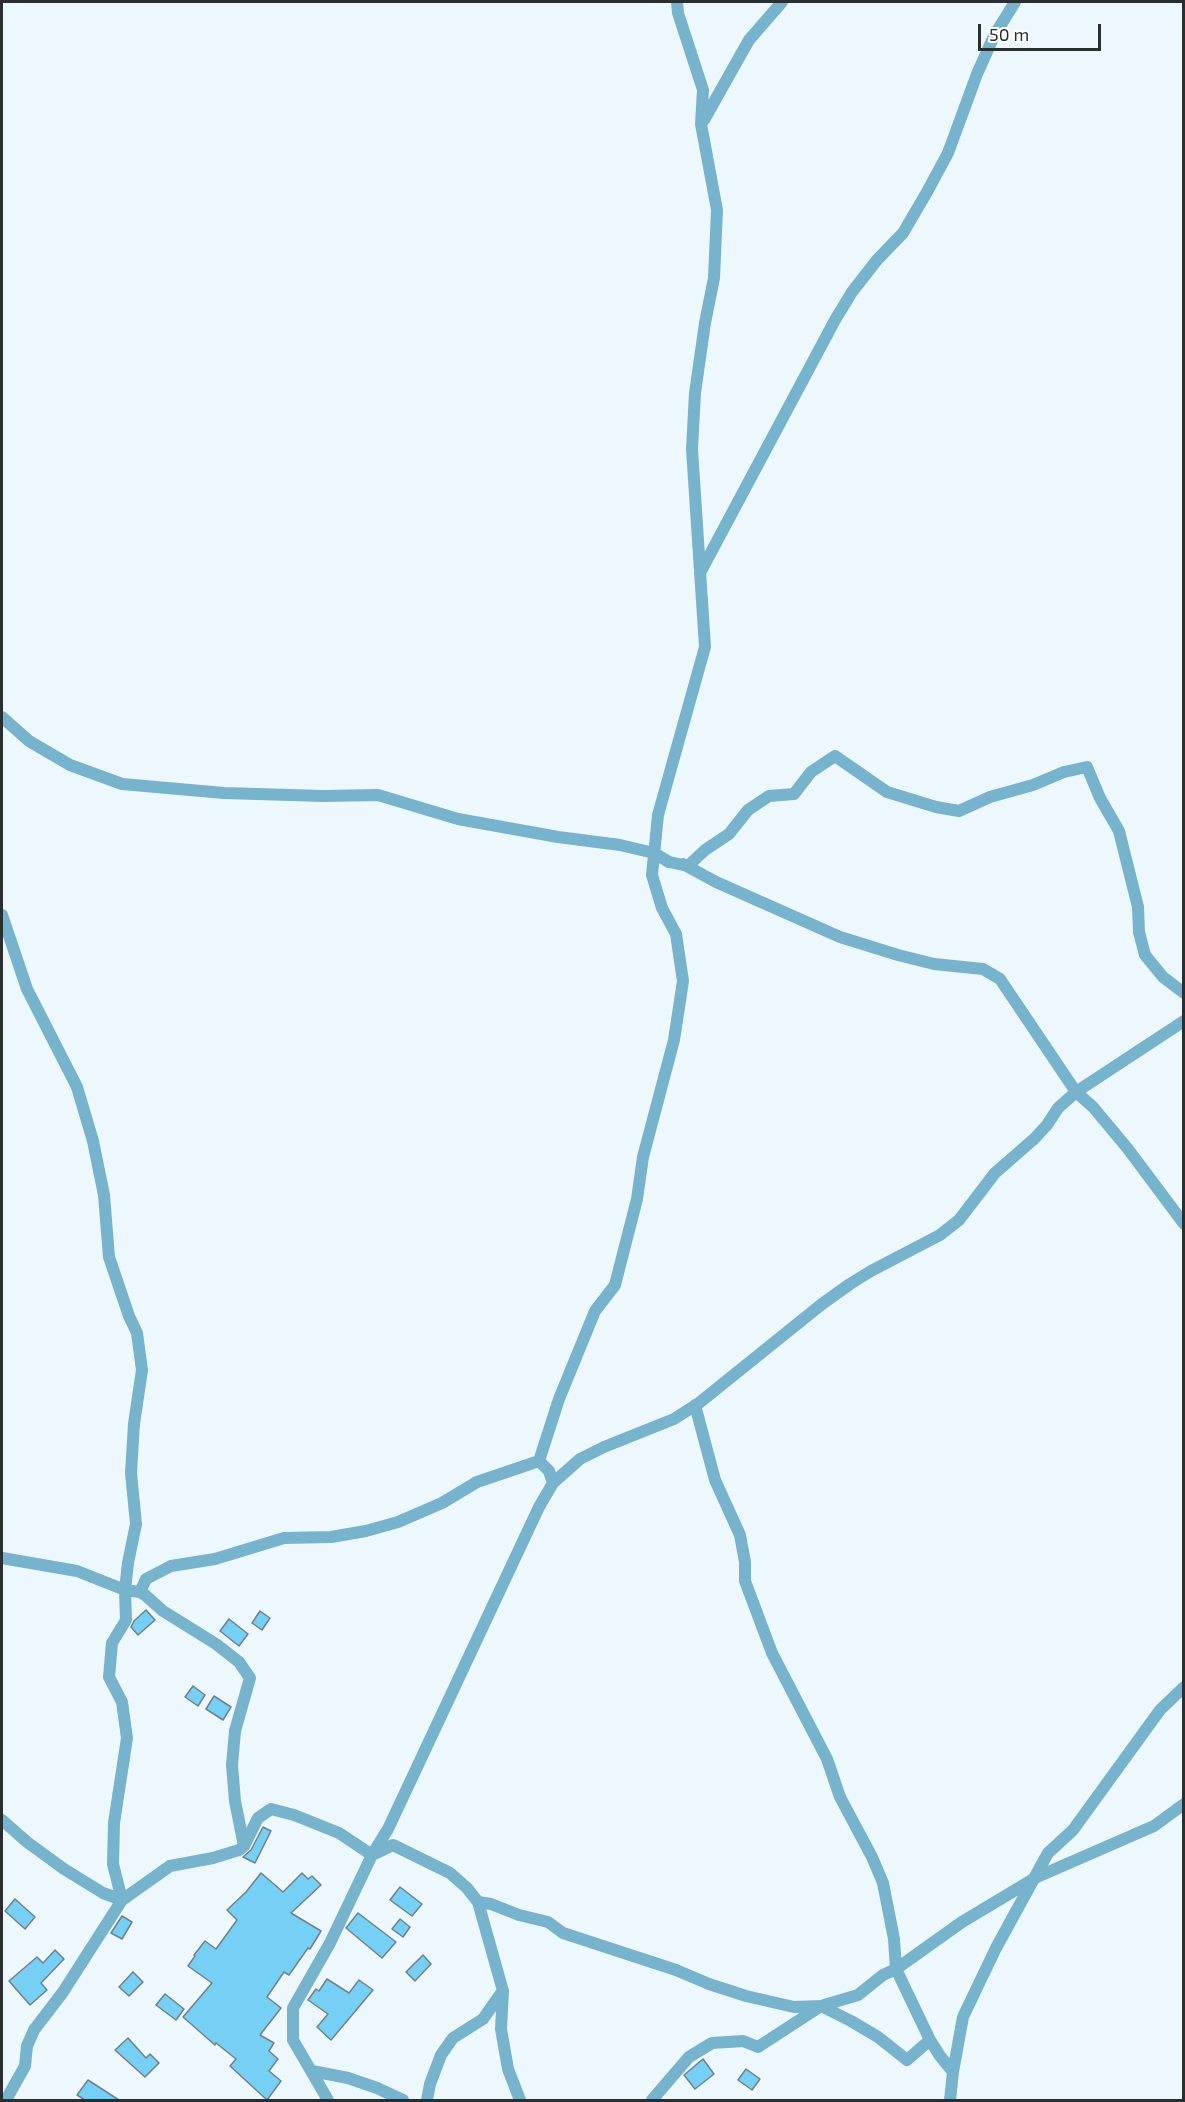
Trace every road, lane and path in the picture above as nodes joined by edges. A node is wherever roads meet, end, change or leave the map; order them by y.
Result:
1 (677, 2) edge
2 (782, 2) edge
3 (1014, 2) edge
4 (701, 124) junction
5 (700, 573) junction
6 (2, 717) edge
7 (654, 853) junction
8 (688, 866) junction
9 (2, 915) edge
10 (1184, 993) edge
11 (1184, 1021) edge
12 (1076, 1092) junction
13 (1184, 1224) edge
14 (694, 1405) junction
15 (539, 1461) junction
16 (553, 1483) junction
17 (2, 1558) edge
18 (125, 1590) junction
19 (140, 1592) junction
20 (1184, 1687) edge
21 (1184, 1804) edge
22 (2, 1820) edge
23 (244, 1846) junction
24 (372, 1855) junction
25 (1037, 1877) junction
26 (122, 1900) junction
27 (478, 1902) junction
28 (896, 1969) junction
29 (503, 1990) junction
30 (821, 2006) junction
31 (930, 2040) junction
32 (312, 2071) junction
33 (953, 2072) junction
34 (6, 2100) edge
35 (328, 2100) edge
36 (403, 2100) edge
37 (427, 2100) edge
38 (520, 2100) edge
39 (652, 2100) edge
40 (950, 2100) edge

1 - 4 street
2 - 4 street
3 - 5 street
4 - 5 street
5 - 7 street
6 - 7 street
7 - 8 street
7 - 15 street
8 - 10 street
8 - 12 street
9 - 18 street
11 - 12 street
12 - 13 street
12 - 14 street
14 - 16 street
14 - 28 street
15 - 16 street
15 - 19 street
16 - 24 street
17 - 18 street
18 - 19 street
18 - 26 street
19 - 23 street
20 - 25 street
21 - 25 street
22 - 26 street
23 - 24 street
23 - 26 street
24 - 27 street
24 - 32 street
25 - 28 street
25 - 33 street
26 - 34 street
27 - 29 street
27 - 30 street
28 - 30 street
28 - 31 street
29 - 37 street
29 - 38 street
30 - 31 street
30 - 39 street
31 - 33 street
32 - 35 street
32 - 36 street
33 - 40 street

